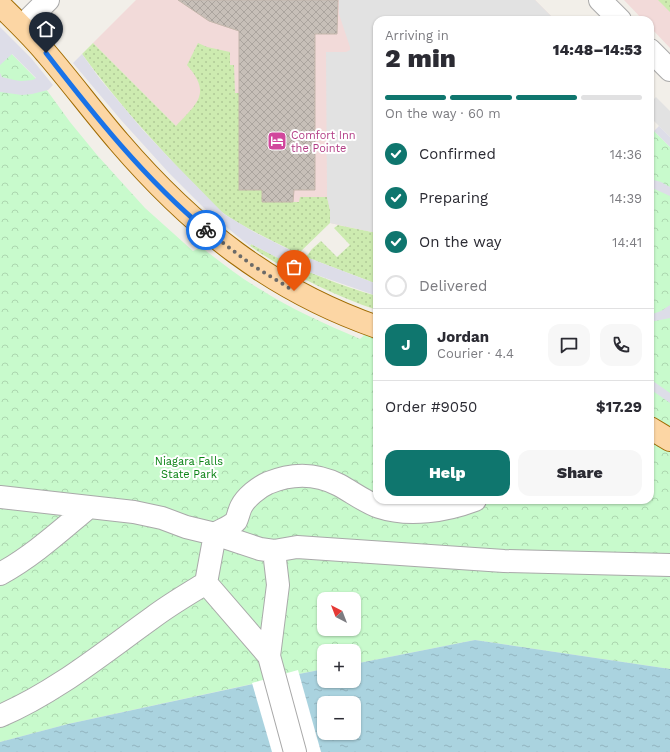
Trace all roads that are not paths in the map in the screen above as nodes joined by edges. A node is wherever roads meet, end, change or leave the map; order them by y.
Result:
1 (48, 0) edge
2 (600, 0) edge
3 (0, 5) edge
4 (616, 16) edge
5 (22, 26) junction
6 (654, 54) edge
7 (670, 70) edge
8 (373, 325) edge
9 (654, 430) edge
10 (670, 440) edge
11 (0, 497) edge
12 (373, 504) edge
13 (374, 504) edge
14 (465, 504) edge
15 (89, 507) junction
16 (215, 534) junction
17 (274, 551) junction
18 (670, 565) edge
19 (0, 574) edge
20 (206, 583) junction
21 (269, 656) junction
22 (0, 716) edge
23 (295, 752) edge

1 - 5 street
2 - 4 street
3 - 5 main road
5 - 8 main road
6 - 7 street
9 - 10 main road
11 - 15 street
12 - 16 street
13 - 14 street
15 - 16 street
15 - 19 street
16 - 17 street
16 - 20 street
17 - 18 street
17 - 21 street
20 - 21 street
20 - 22 street
21 - 23 street

